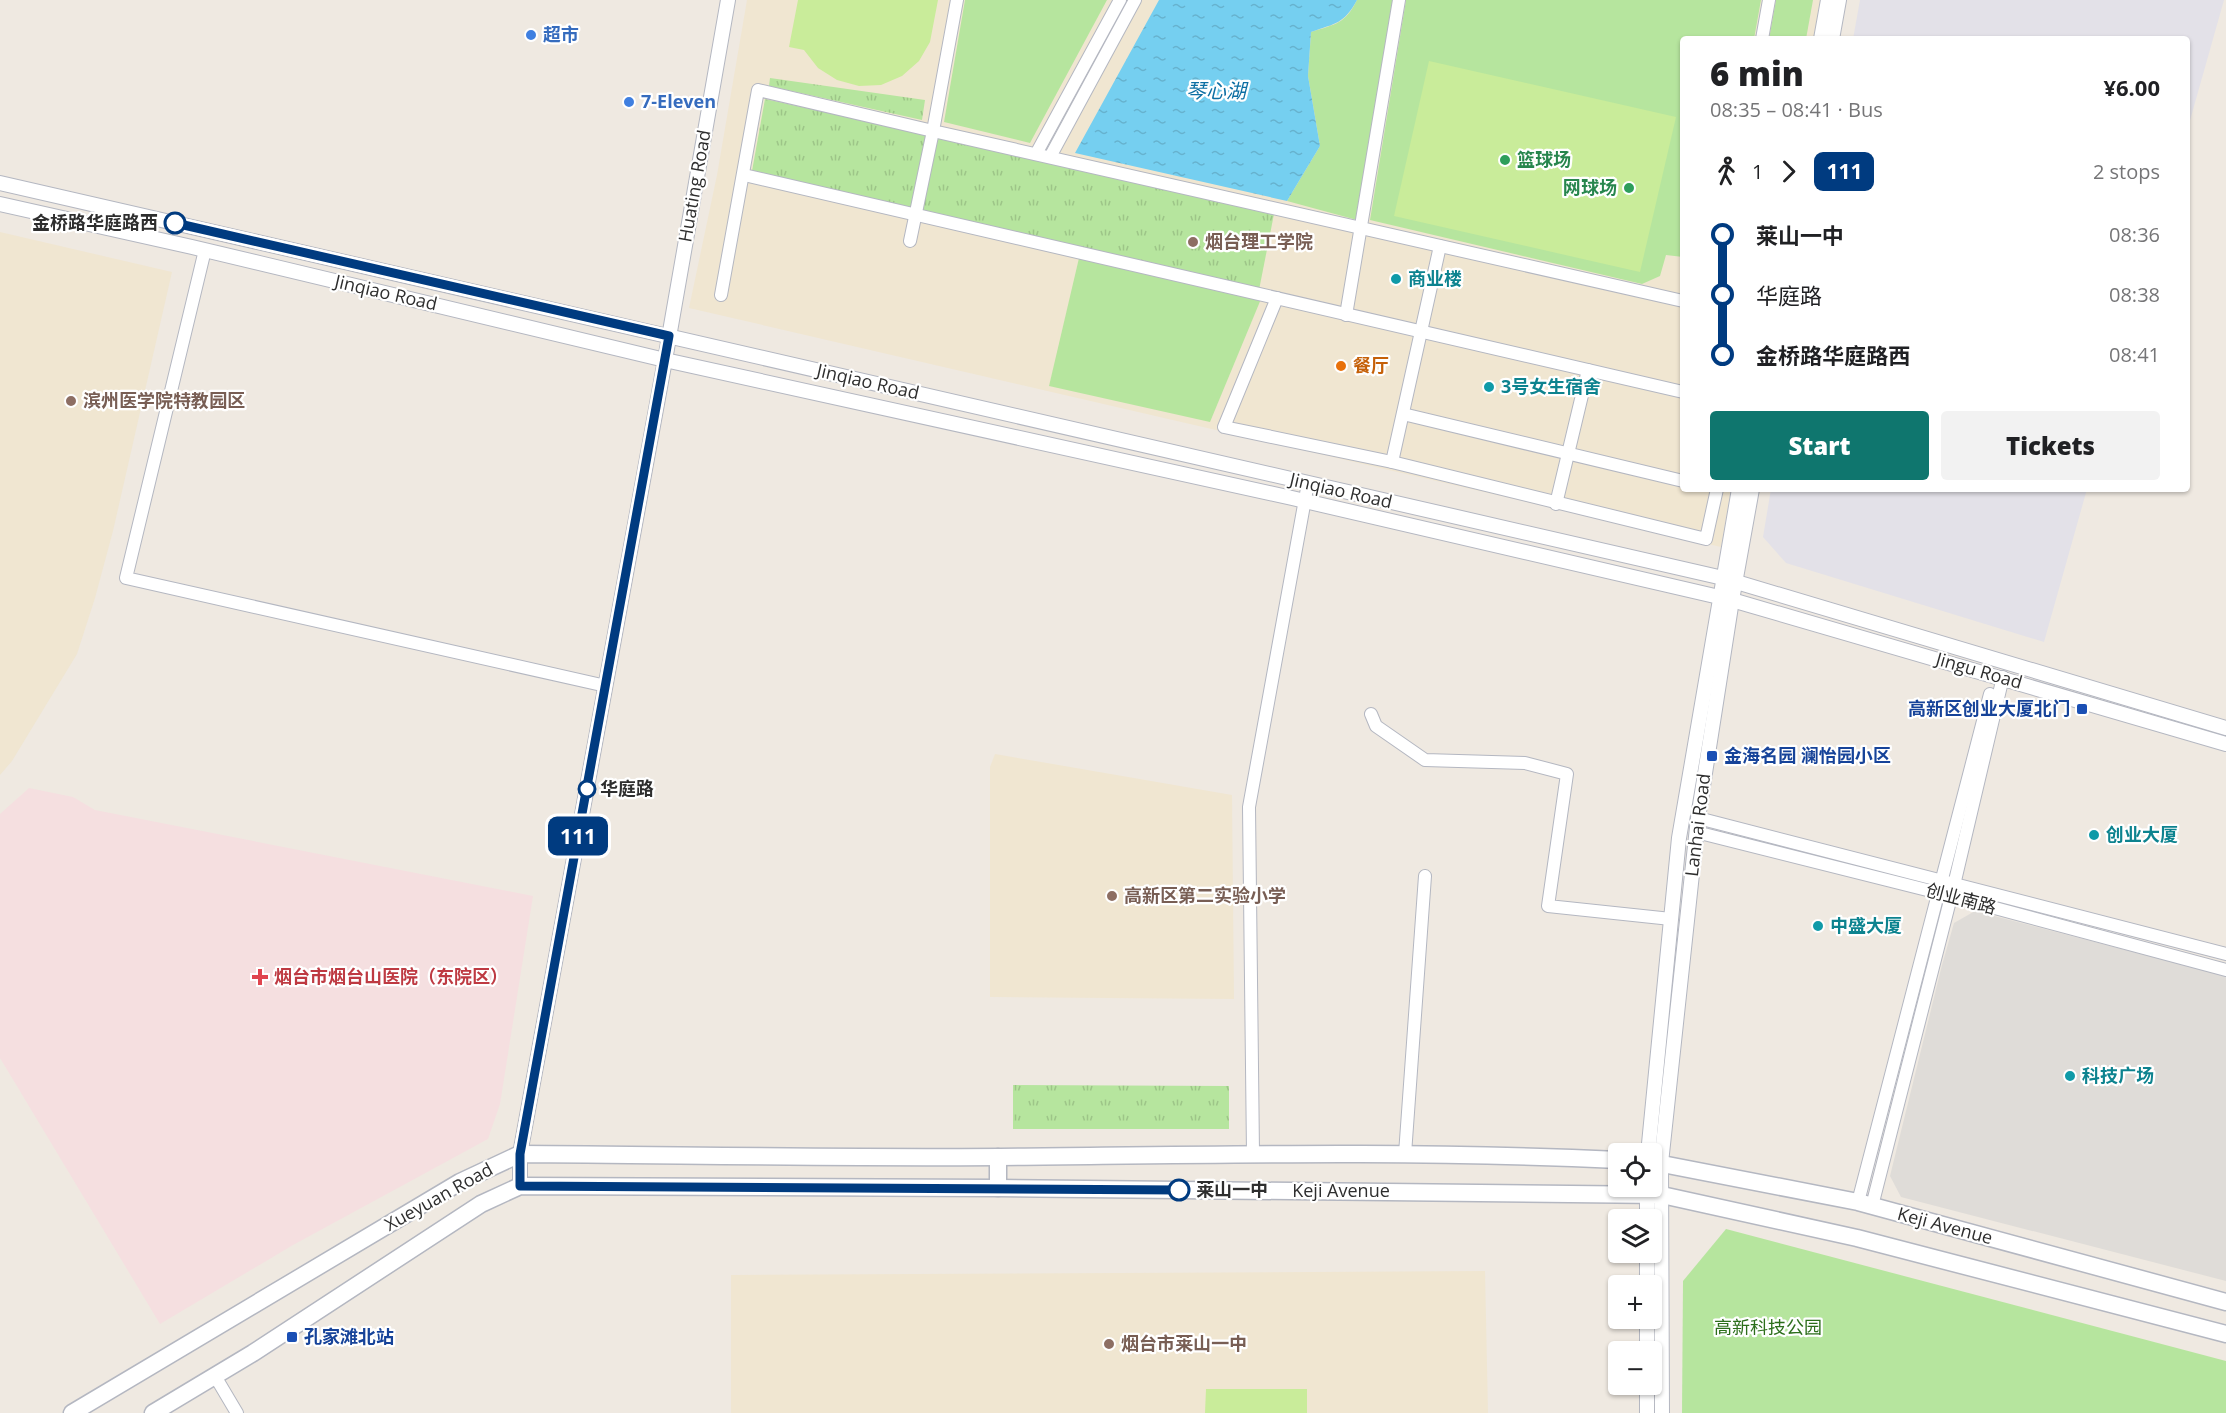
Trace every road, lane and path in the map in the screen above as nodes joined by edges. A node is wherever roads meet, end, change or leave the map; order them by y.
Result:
1 (728, 0) edge
2 (957, 0) edge
3 (1120, 0) edge
4 (1135, 0) edge
5 (1400, 0) edge
6 (1769, 0) edge
7 (1828, 0) edge
8 (1839, 0) edge
9 (1763, 36) edge
10 (1822, 36) edge
11 (1833, 36) edge
12 (933, 131) junction
13 (1036, 154) junction
14 (1050, 157) junction
15 (744, 175) junction
16 (0, 183) edge
17 (0, 204) edge
18 (1360, 228) junction
19 (910, 241) dead end
20 (1440, 246) junction
21 (205, 250) junction
22 (721, 296) dead end
23 (1277, 298) junction
24 (1680, 300) edge
25 (1346, 315) junction
26 (1421, 332) junction
27 (669, 336) junction
28 (665, 360) junction
29 (1588, 370) junction
30 (1680, 391) edge
31 (1403, 414) junction
32 (1392, 462) junction
33 (1680, 480) edge
34 (1308, 483) junction
35 (1715, 492) edge
36 (1739, 492) edge
37 (1751, 492) edge
38 (1304, 500) junction
39 (1556, 504) junction
40 (1729, 580) junction
41 (1726, 598) junction
42 (1999, 676) junction
43 (606, 686) junction
44 (1371, 714) dead end
45 (2226, 728) edge
46 (2226, 744) edge
47 (1697, 825) junction
48 (1425, 876) dead end
49 (1947, 889) junction
50 (1671, 919) junction
51 (2226, 954) edge
52 (2226, 969) edge
53 (1655, 1143) edge
54 (1656, 1143) edge
55 (1252, 1153) junction
56 (520, 1154) junction
57 (1405, 1154) junction
58 (998, 1157) junction
59 (1608, 1160) edge
60 (1662, 1162) edge
61 (520, 1186) junction
62 (998, 1188) junction
63 (1608, 1192) edge
64 (1662, 1194) edge
65 (1652, 1197) edge
66 (1865, 1204) junction
67 (2226, 1302) edge
68 (2226, 1334) edge
69 (215, 1376) junction
70 (1647, 1395) edge
71 (72, 1413) edge
72 (153, 1413) edge
73 (237, 1413) edge
74 (1647, 1413) edge
75 (1662, 1413) edge

1 - 27 street, Huating Road
2 - 12 street
3 - 13 street
4 - 14 street
5 - 18 street
6 - 9 street
7 - 10 street
8 - 11 street
12 - 13 street
12 - 15 street
12 - 19 street
13 - 14 street
14 - 18 street
15 - 22 street
15 - 23 street
16 - 27 street, Jinqiao Road
17 - 21 street, Jinqiao Road
18 - 20 street
18 - 25 street
20 - 24 street
20 - 26 street
21 - 28 street, Jinqiao Road
21 - 43 street
23 - 25 street
23 - 32 street
25 - 26 street
26 - 29 street
26 - 31 street
27 - 28 street, Huating Road
27 - 34 street, Jinqiao Road
28 - 38 street, Jinqiao Road
28 - 43 street
29 - 30 street
29 - 39 street
31 - 32 street
31 - 33 street
32 - 39 street
34 - 38 street
34 - 40 street, Jinqiao Road
35 - 39 street
36 - 40 street, Lanhai Road
37 - 40 street, Lanhai Road
38 - 41 street, Jinqiao Road
38 - 55 street
40 - 41 street, Lanhai Road
40 - 45 street, Jingu Road
41 - 42 street, Jingu Road
41 - 47 street, Lanhai Road
41 - 50 street, Lanhai Road
42 - 46 street, Jingu Road
42 - 49 street
43 - 56 street
44 - 50 street
47 - 49 street, 创业南路
47 - 54 street, Lanhai Road
48 - 57 street
49 - 51 street, 创业南路
49 - 52 street, 创业南路
49 - 66 street
50 - 53 street, Lanhai Road
55 - 57 main road, Keji Avenue
55 - 58 main road, Keji Avenue
56 - 58 main road, Xueyuan Road
56 - 61 street
56 - 71 main road, Xueyuan Road
57 - 59 main road, Keji Avenue
58 - 62 main road
60 - 66 main road, Keji Avenue
61 - 62 main road, Xueyuan Road
61 - 69 main road, Xueyuan Road
62 - 63 main road, Keji Avenue
64 - 68 main road, Keji Avenue
65 - 75 street
66 - 67 main road, Keji Avenue
69 - 72 main road, Xueyuan Road
69 - 73 street
70 - 74 street

